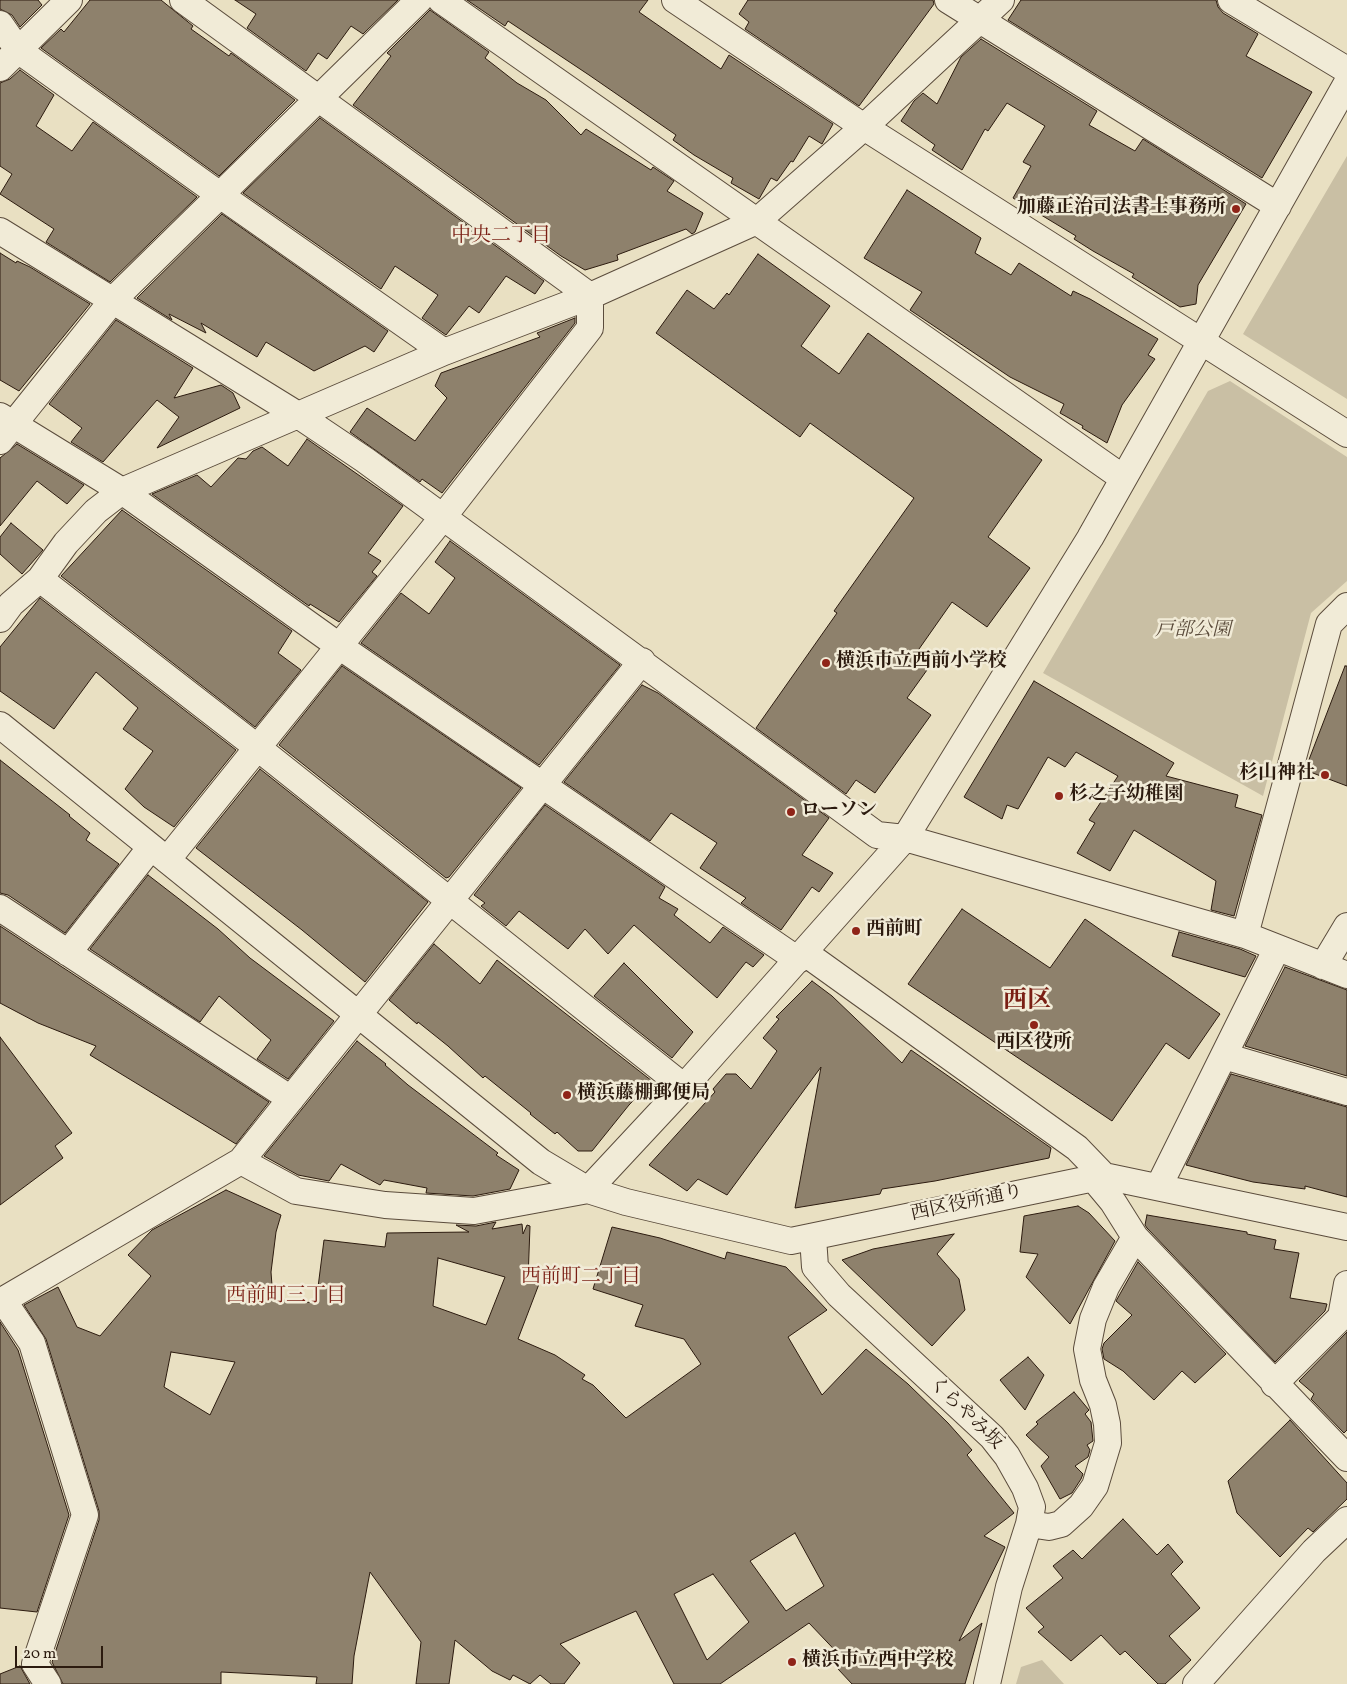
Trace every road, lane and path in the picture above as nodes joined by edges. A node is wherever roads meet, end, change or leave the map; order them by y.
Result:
1 (69, 0) edge
2 (183, 0) edge
3 (419, 0) edge
4 (441, 0) edge
5 (675, 0) edge
6 (948, 0) edge
7 (1001, 0) edge
8 (1231, 0) edge
9 (980, 20) junction
10 (0, 24) edge
11 (18, 50) junction
12 (0, 68) edge
13 (1347, 70) edge
14 (1347, 83) edge
15 (319, 98) junction
16 (864, 128) junction
17 (220, 195) junction
18 (1278, 206) junction
19 (757, 221) junction
20 (0, 231) edge
21 (590, 296) junction
22 (113, 300) junction
23 (1201, 341) junction
24 (444, 352) junction
25 (298, 415) junction
26 (4, 427) edge
27 (1347, 434) edge
28 (1123, 478) junction
29 (122, 491) junction
30 (443, 517) junction
31 (40, 579) junction
32 (1347, 606) edge
33 (0, 619) edge
34 (1338, 629) edge
35 (339, 646) junction
36 (642, 662) junction
37 (0, 725) edge
38 (258, 748) junction
39 (543, 785) junction
40 (905, 838) junction
41 (159, 853) junction
42 (449, 902) junction
43 (0, 908) edge
44 (1347, 926) edge
45 (1245, 935) junction
46 (1277, 948) junction
47 (68, 953) junction
48 (801, 956) junction
49 (1323, 966) junction
50 (1347, 975) edge
51 (358, 1015) junction
52 (1224, 1056) junction
53 (684, 1087) junction
54 (1347, 1092) edge
55 (291, 1099) junction
56 (241, 1161) junction
57 (1098, 1177) junction
58 (1158, 1186) junction
59 (588, 1190) junction
60 (1347, 1228) edge
61 (813, 1237) junction
62 (1135, 1237) junction
63 (1347, 1284) edge
64 (1, 1301) edge
65 (1274, 1384) junction
66 (1347, 1458) edge
67 (1347, 1520) edge
68 (1029, 1524) junction
69 (48, 1684) edge
70 (987, 1684) edge
71 (1196, 1684) edge

1 - 11 street
2 - 15 street
3 - 15 street
4 - 19 street
5 - 16 street
6 - 9 street
7 - 9 street
8 - 13 street
9 - 16 street
9 - 18 street
10 - 11 street
11 - 12 street
11 - 17 street
14 - 18 street
15 - 17 street
15 - 21 street
16 - 19 street
16 - 23 street
17 - 22 street
17 - 24 street
18 - 23 street
19 - 21 street
19 - 28 street
20 - 22 street
21 - 24 street
21 - 30 street
22 - 25 street
22 - 26 street
23 - 27 street
23 - 28 street
24 - 25 street
25 - 29 street
25 - 30 street
26 - 29 street
28 - 40 street
29 - 31 street
29 - 35 street
30 - 35 street
30 - 36 street
31 - 33 street
31 - 38 street
32 - 34 street
34 - 45 street
35 - 38 street
35 - 39 street
36 - 39 street
36 - 40 street
37 - 41 street
38 - 41 street
38 - 42 street
39 - 42 street
39 - 48 street
40 - 45 street
40 - 48 street
41 - 47 street
41 - 51 street
42 - 51 street
42 - 53 street
43 - 47 street
44 - 49 street
45 - 46 street
46 - 49 street
46 - 52 street
47 - 55 street
48 - 53 street
48 - 57 street
49 - 50 street
51 - 55 street
51 - 59 street
52 - 54 street
52 - 58 street
53 - 59 street
55 - 56 street
56 - 59 street
56 - 64 street
57 - 58 street, 西区役所通り
57 - 61 street, 西区役所通り
57 - 62 street
58 - 60 street, 西区役所通り
59 - 61 street, 西区役所通り
61 - 68 street, くらやみ坂
62 - 65 street
62 - 68 street
63 - 65 street
64 - 69 street
65 - 66 street
67 - 71 street
68 - 70 street, くらやみ坂

